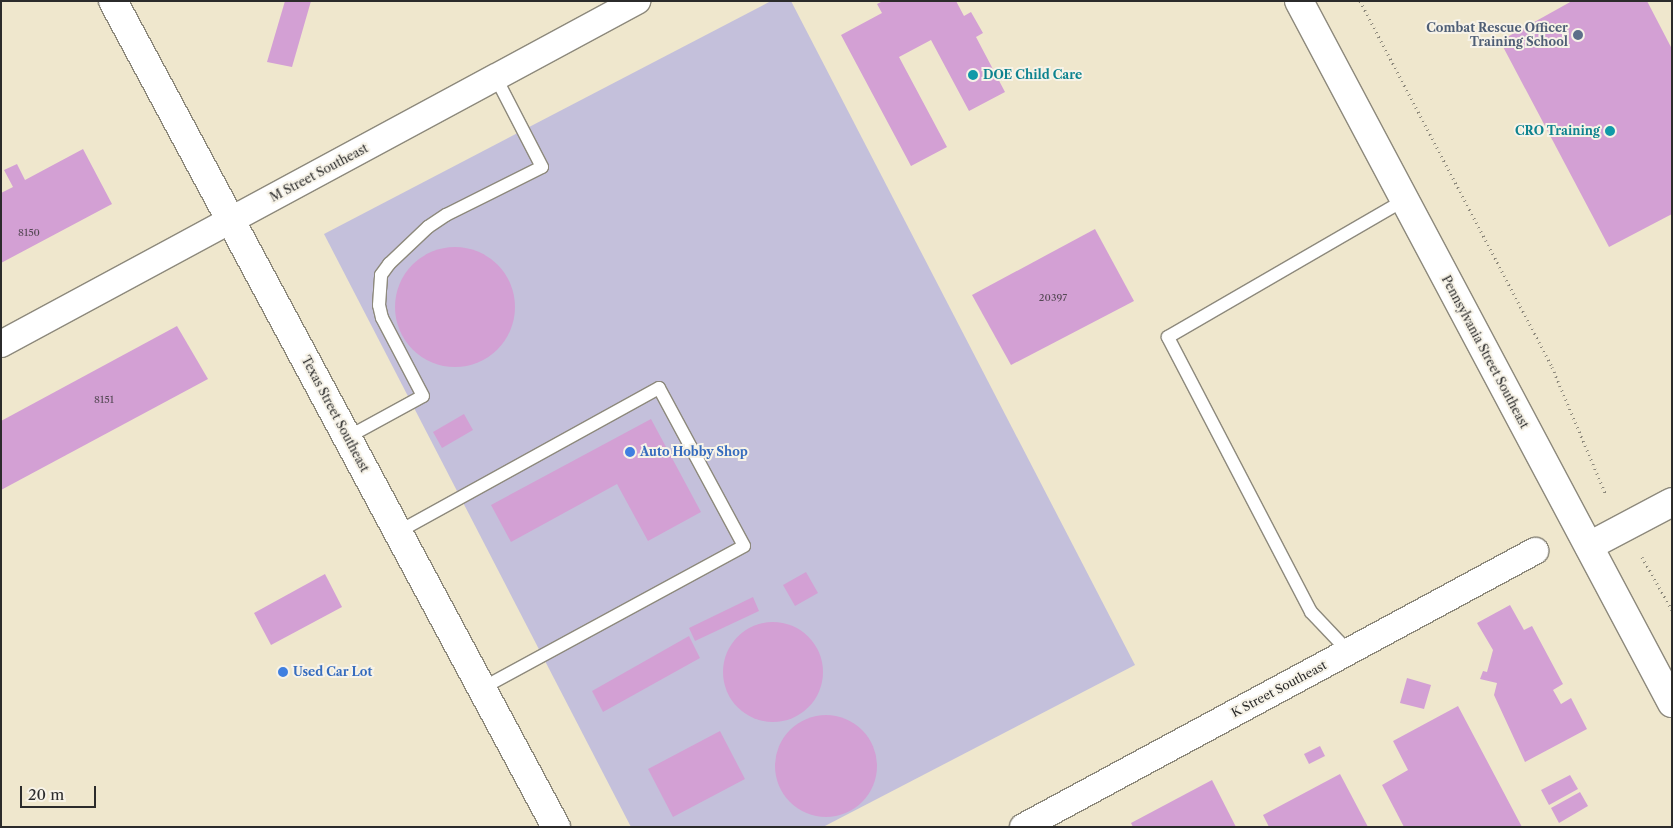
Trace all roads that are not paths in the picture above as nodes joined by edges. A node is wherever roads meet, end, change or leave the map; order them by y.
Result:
1 (114, 1) edge
2 (638, 1) edge
3 (1299, 1) edge
4 (496, 78) junction
5 (1404, 200) junction
6 (231, 220) junction
7 (1, 344) edge
8 (348, 437) junction
9 (1672, 502) edge
10 (398, 532) junction
11 (1589, 546) junction
12 (1535, 551) dead end
13 (1349, 652) junction
14 (482, 688) junction
15 (1672, 703) edge
16 (556, 827) edge
17 (1023, 827) edge

1 - 6 street, Texas Street Southeast
2 - 4 street, M Street Southeast
3 - 5 street, Pennsylvania Street Southeast
4 - 6 street, M Street Southeast
4 - 8 lane
5 - 11 street, Pennsylvania Street Southeast
5 - 13 lane
6 - 7 street, M Street Southeast
6 - 8 street, Texas Street Southeast
8 - 10 street, Texas Street Southeast
9 - 11 street
10 - 14 street, Texas Street Southeast
10 - 14 lane
11 - 15 street, Pennsylvania Street Southeast
12 - 13 street, K Street Southeast
13 - 17 street, K Street Southeast
14 - 16 street, Texas Street Southeast

